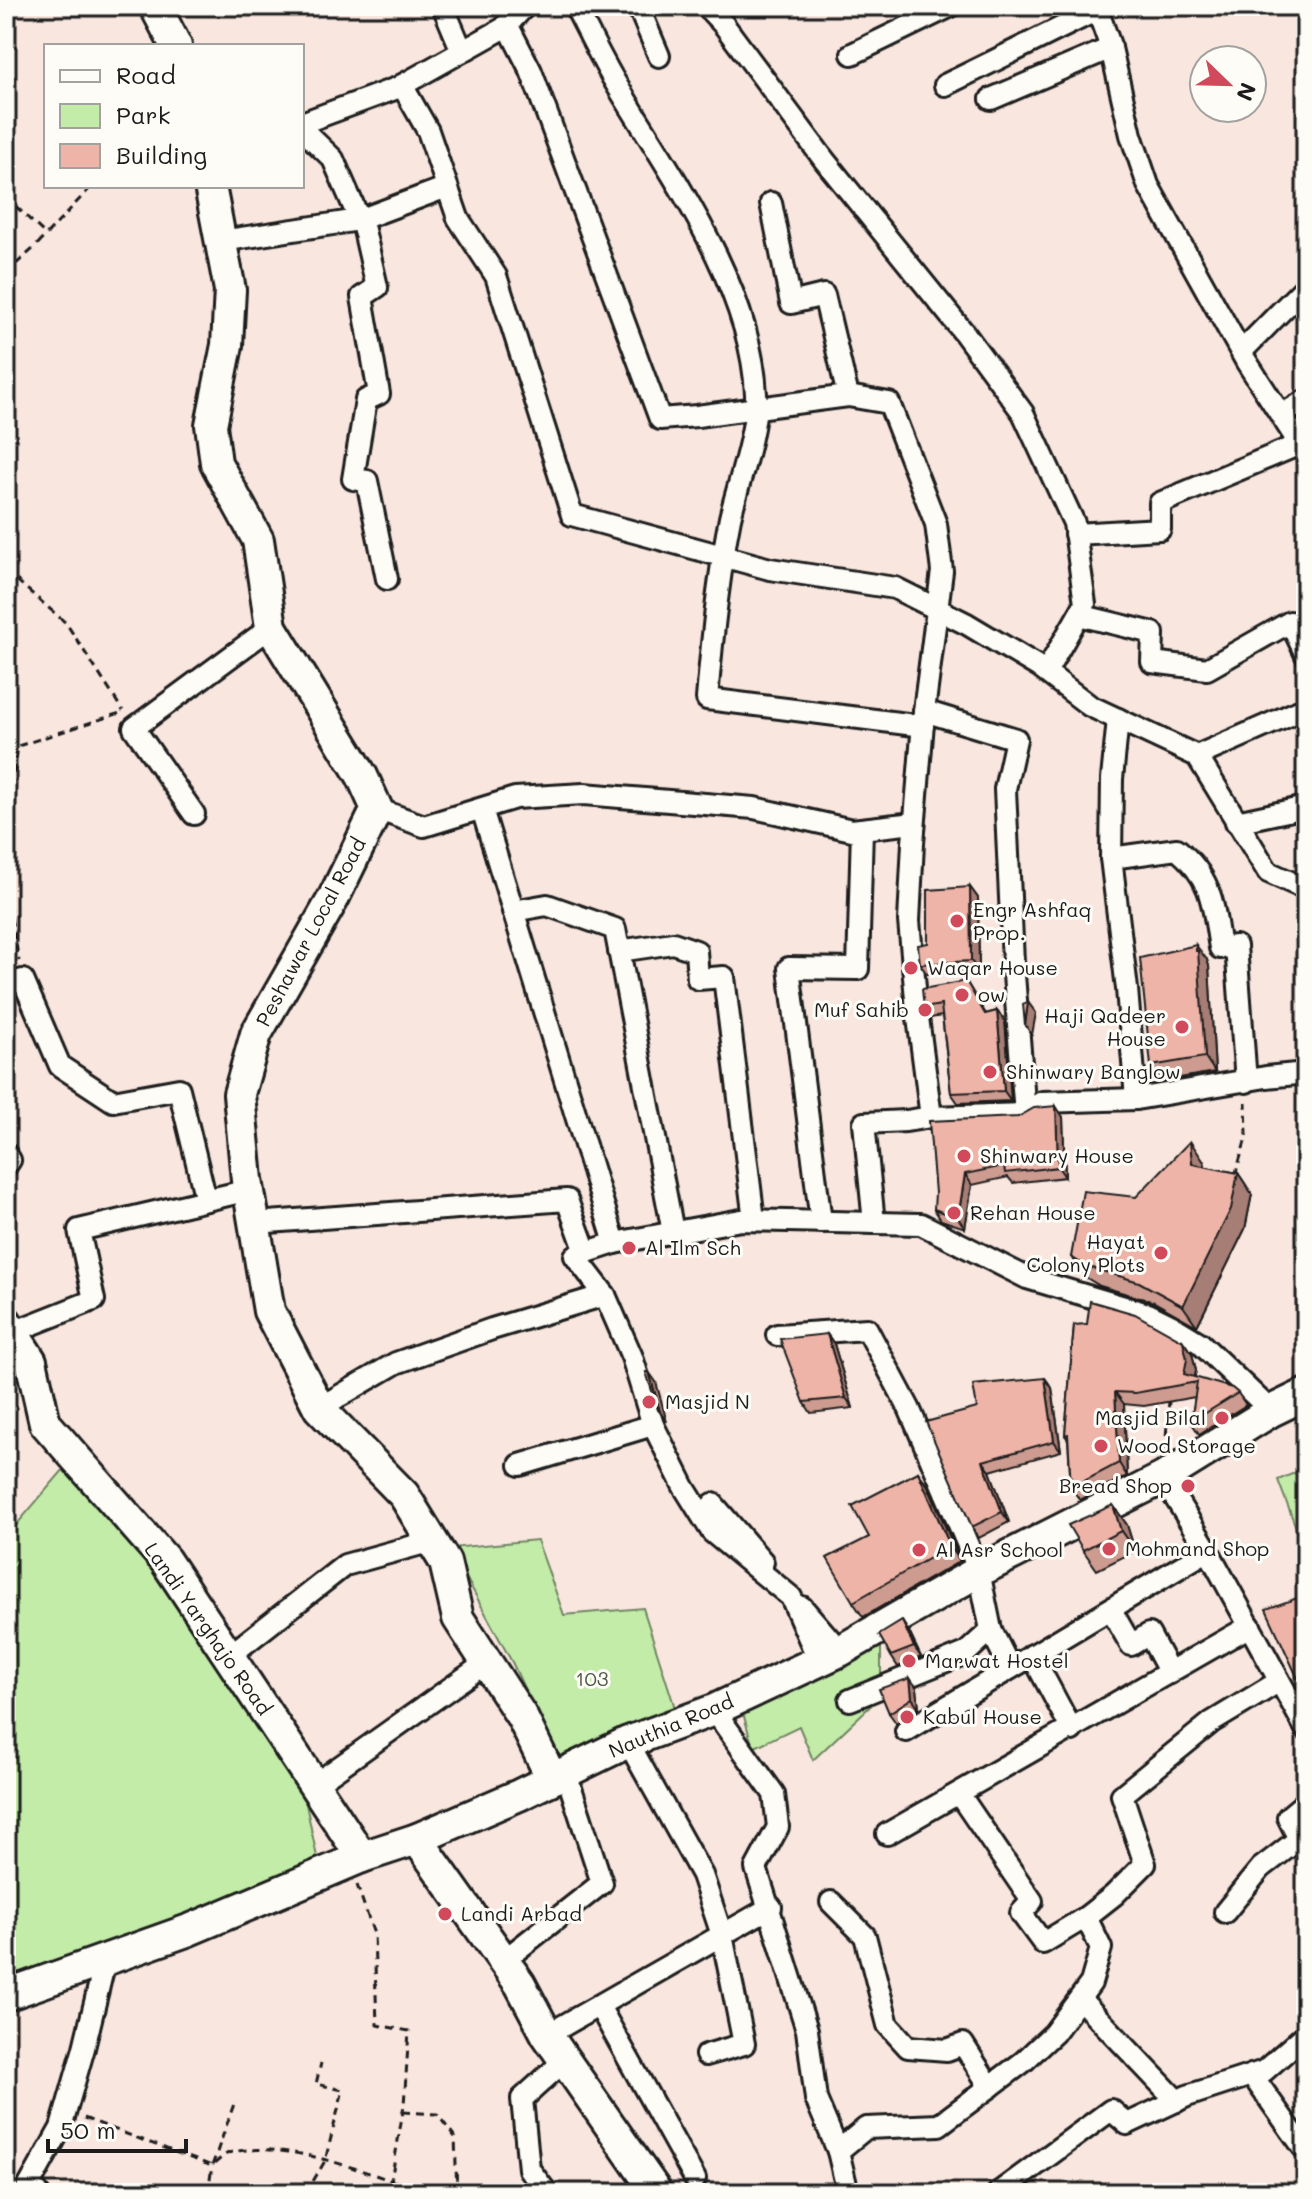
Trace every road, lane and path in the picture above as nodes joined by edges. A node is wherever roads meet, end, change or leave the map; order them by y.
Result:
1 (443, 6) edge
2 (525, 6) edge
3 (575, 6) edge
4 (638, 6) edge
5 (706, 6) edge
6 (951, 6) edge
7 (160, 8) edge
8 (1096, 8) edge
9 (507, 24) junction
10 (175, 44) edge
11 (1111, 48) junction
12 (462, 51) junction
13 (852, 54) dead end
14 (659, 56) dead end
15 (402, 85) junction
16 (945, 85) dead end
17 (991, 99) dead end
18 (304, 125) edge
19 (304, 128) edge
20 (447, 187) junction
21 (90, 188) edge
22 (210, 188) edge
23 (6, 197) edge
24 (771, 203) dead end
25 (359, 220) junction
26 (46, 235) junction
27 (221, 241) junction
28 (6, 273) edge
29 (1306, 286) edge
30 (1242, 351) junction
31 (848, 396) junction
32 (1306, 400) edge
33 (754, 409) junction
34 (1283, 414) junction
35 (1303, 449) edge
36 (1075, 534) junction
37 (723, 556) junction
38 (6, 571) edge
39 (387, 579) dead end
40 (938, 609) junction
41 (1079, 615) junction
42 (271, 627) junction
43 (1306, 655) edge
44 (1046, 672) junction
45 (1306, 708) edge
46 (924, 719) junction
47 (1118, 719) junction
48 (129, 720) junction
49 (1197, 756) junction
50 (1306, 807) edge
51 (377, 809) junction
52 (482, 809) junction
53 (194, 814) dead end
54 (1236, 822) junction
55 (914, 823) junction
56 (6, 829) edge
57 (862, 829) junction
58 (1111, 858) junction
59 (1306, 889) edge
60 (6, 890) edge
61 (513, 911) junction
62 (619, 951) junction
63 (14, 982) edge
64 (1306, 1073) edge
65 (1246, 1082) junction
66 (1136, 1099) junction
67 (1025, 1114) junction
68 (931, 1117) junction
69 (6, 1154) edge
70 (6, 1166) edge
71 (1235, 1176) edge
72 (249, 1190) junction
73 (206, 1200) junction
74 (754, 1220) junction
75 (821, 1222) junction
76 (255, 1223) junction
77 (874, 1223) junction
78 (673, 1232) junction
79 (615, 1243) junction
80 (586, 1252) junction
81 (605, 1295) junction
82 (9, 1327) edge
83 (777, 1335) dead end
84 (1169, 1394) edge
85 (1306, 1394) edge
86 (319, 1408) junction
87 (1271, 1411) junction
88 (653, 1425) junction
89 (520, 1465) dead end
90 (1163, 1478) junction
91 (713, 1504) dead end
92 (432, 1541) junction
93 (1207, 1551) junction
94 (979, 1571) junction
95 (1111, 1610) junction
96 (1250, 1626) junction
97 (991, 1630) junction
98 (829, 1655) junction
99 (1032, 1655) junction
100 (229, 1656) junction
101 (487, 1662) junction
102 (1010, 1668) junction
103 (1170, 1673) junction
104 (1278, 1682) junction
105 (850, 1700) dead end
106 (714, 1710) junction
107 (1306, 1729) edge
108 (1072, 1730) junction
109 (906, 1731) dead end
110 (628, 1742) junction
111 (559, 1776) junction
112 (314, 1785) junction
113 (959, 1794) junction
114 (1306, 1802) edge
115 (887, 1834) dead end
116 (417, 1839) junction
117 (356, 1860) junction
118 (831, 1902) dead end
119 (771, 1907) junction
120 (1225, 1912) dead end
121 (1086, 1917) junction
122 (722, 1935) junction
123 (105, 1961) junction
124 (503, 1961) junction
125 (6, 1995) edge
126 (1080, 1999) junction
127 (599, 2006) junction
128 (1306, 2034) edge
129 (547, 2035) junction
130 (706, 2055) dead end
131 (565, 2060) junction
132 (321, 2063) dead end
133 (1252, 2075) junction
134 (990, 2087) junction
135 (1177, 2101) junction
136 (234, 2104) dead end
137 (65, 2111) junction
138 (403, 2112) junction
139 (1306, 2146) edge
140 (838, 2151) junction
141 (325, 2161) junction
142 (212, 2166) junction
143 (695, 2179) dead end
144 (392, 2181) junction
145 (38, 2193) edge
146 (208, 2193) edge
147 (306, 2193) edge
148 (389, 2193) edge
149 (428, 2193) edge
150 (457, 2193) edge
151 (547, 2193) edge
152 (657, 2193) edge
153 (848, 2193) edge
154 (998, 2193) edge

1 - 12 street
2 - 9 street
3 - 33 street
4 - 14 street
5 - 36 street
6 - 13 street
7 - 10 street
8 - 11 street
8 - 16 street
9 - 12 street
9 - 33 street
11 - 17 street
11 - 30 street
12 - 15 street
15 - 18 street
15 - 20 street
19 - 25 street
20 - 25 street
20 - 37 street
21 - 26 path
22 - 27 street
23 - 26 path
24 - 31 street
25 - 27 street
25 - 39 street
26 - 28 path
27 - 42 street
29 - 30 street
30 - 34 street
31 - 33 street
31 - 40 street
32 - 34 street
33 - 37 street
34 - 35 street
35 - 36 street
36 - 41 street
37 - 40 street
37 - 46 street
38 - 48 path
40 - 44 street
40 - 46 street
41 - 43 street
41 - 44 street
42 - 48 street
42 - 51 street
44 - 47 street
45 - 49 street
46 - 55 street
46 - 67 street
47 - 49 street
47 - 58 street
48 - 53 street
48 - 56 path
49 - 54 street
50 - 54 street
51 - 52 street
51 - 72 street, Peshawar Local Road
52 - 57 street
52 - 61 street
54 - 59 street
55 - 57 street
55 - 68 street
57 - 75 street
58 - 65 street
58 - 66 street
60 - 63 path
61 - 62 street
61 - 79 street
62 - 74 street
62 - 78 street
63 - 73 street
64 - 65 street
65 - 66 street
65 - 71 path
66 - 67 street
67 - 68 street
68 - 77 street
69 - 70 street
72 - 73 street
72 - 76 street, Peshawar Local Road
73 - 82 street
74 - 75 street
74 - 78 street
75 - 77 street
76 - 80 street
76 - 86 street, Peshawar Local Road
77 - 87 street
78 - 79 street
79 - 80 street
80 - 81 street
81 - 86 street
81 - 88 street
82 - 100 street, Landi Yarghajo Road
83 - 94 street
84 - 90 path
85 - 87 street, Nauthia Road
86 - 92 street, Peshawar Local Road
87 - 90 street, Nauthia Road
88 - 89 street
88 - 98 street
90 - 93 street
90 - 94 street, Nauthia Road
91 - 98 street
92 - 100 street
92 - 101 street, Peshawar Local Road
93 - 95 street
93 - 96 street
94 - 97 street
94 - 98 street, Nauthia Road
95 - 99 street
95 - 103 street
96 - 103 street
96 - 104 street
97 - 102 street
97 - 105 street
98 - 106 street, Nauthia Road
99 - 102 street
99 - 108 street
100 - 112 street, Landi Yarghajo Road
101 - 111 street, Peshawar Local Road
101 - 112 street
102 - 109 street
103 - 108 street
104 - 107 street
104 - 121 street
106 - 110 street, Nauthia Road
106 - 119 street
108 - 113 street
110 - 111 street, Nauthia Road
110 - 122 street
111 - 116 street, Nauthia Road
111 - 124 street
112 - 117 street, Landi Yarghajo Road
113 - 115 street
113 - 121 street
114 - 120 street
116 - 117 street, Nauthia Road
116 - 124 street
117 - 123 street, Nauthia Road
117 - 138 path
118 - 134 street
119 - 122 street
119 - 140 street
121 - 126 street
122 - 127 street
122 - 130 street
123 - 125 street, Nauthia Road
123 - 137 street
124 - 129 street
126 - 134 street
126 - 135 street
127 - 129 street
127 - 143 street
128 - 133 street
129 - 131 street
131 - 151 street
131 - 152 street
132 - 141 path
133 - 135 street
133 - 139 street
134 - 140 street
135 - 154 street
136 - 142 path
137 - 142 path
137 - 145 street
138 - 144 path
138 - 150 path
140 - 153 street
141 - 142 path
141 - 144 path
141 - 147 path
142 - 146 path
144 - 148 path
144 - 149 path

